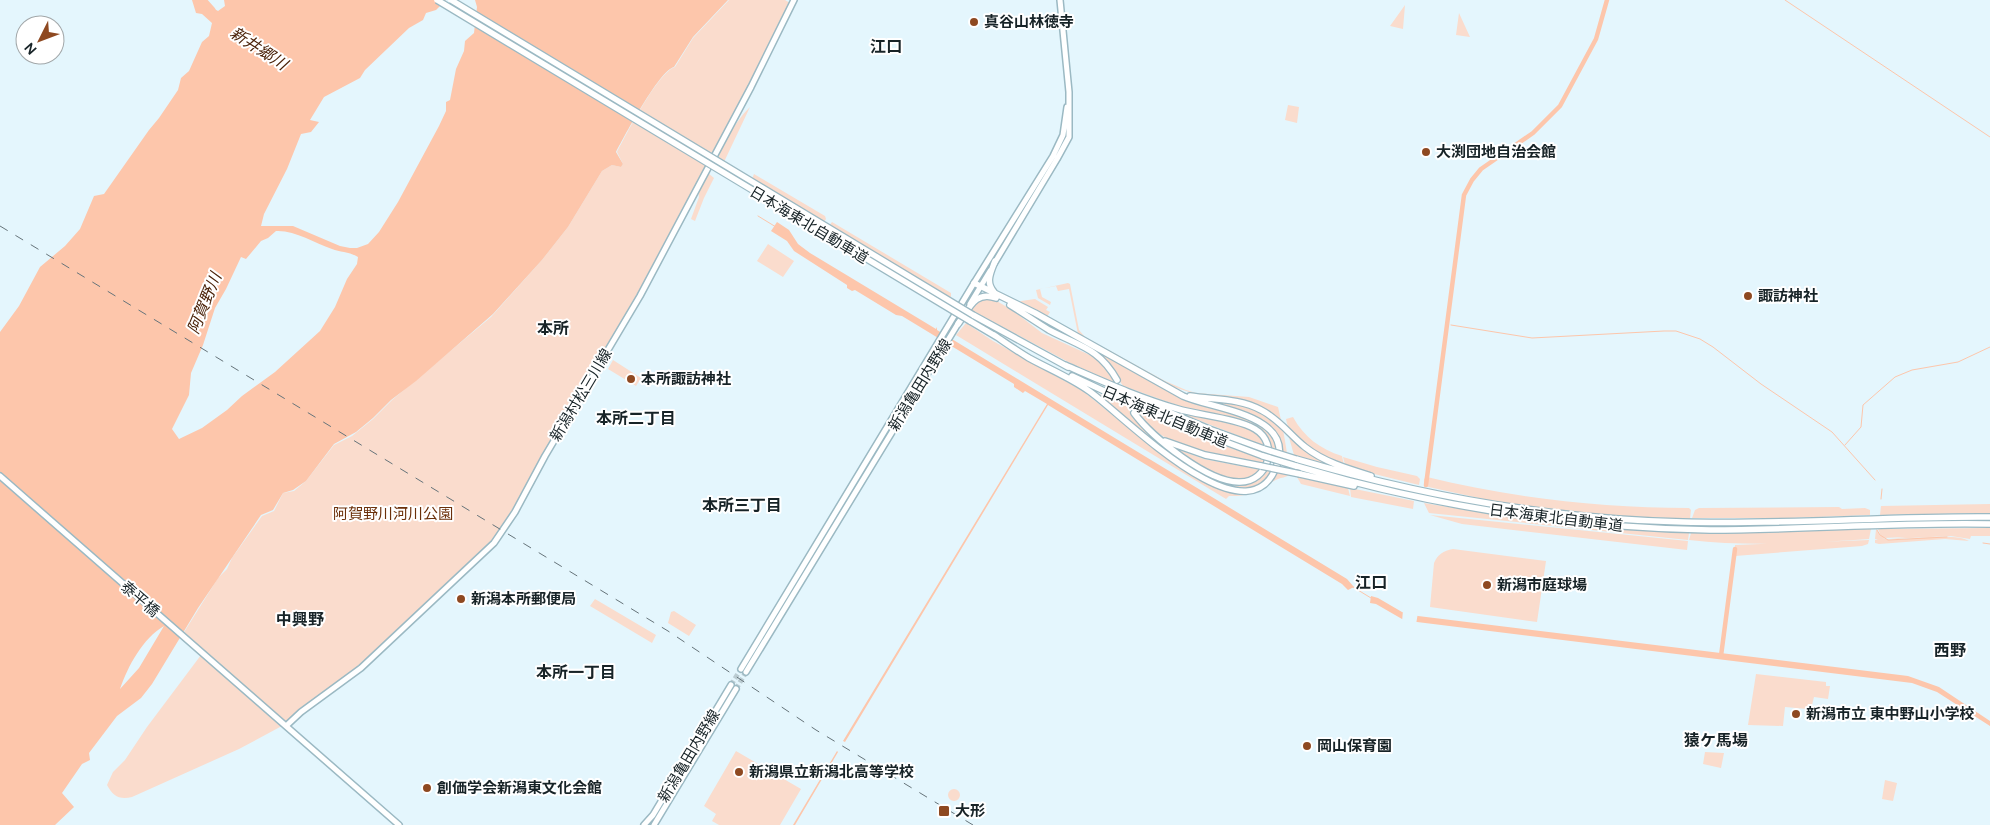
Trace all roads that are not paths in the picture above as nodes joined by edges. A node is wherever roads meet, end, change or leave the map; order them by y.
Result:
1 (437, 0) edge
2 (450, 0) edge
3 (794, 0) edge
4 (1060, 0) edge
5 (1070, 92) junction
6 (996, 262) junction
7 (974, 283) junction
8 (980, 287) junction
9 (997, 296) junction
10 (971, 318) junction
11 (958, 324) junction
12 (994, 335) junction
13 (932, 358) junction
14 (1065, 365) junction
15 (1116, 380) dead end
16 (1176, 392) junction
17 (1134, 413) dead end
18 (1156, 436) junction
19 (1264, 452) junction
20 (0, 476) edge
21 (1412, 490) junction
22 (1403, 494) junction
23 (1432, 495) junction
24 (1990, 517) edge
25 (1889, 522) junction
26 (1854, 523) junction
27 (1990, 524) edge
28 (743, 670) tunnel mouth
29 (286, 726) junction
30 (399, 825) edge
31 (644, 825) edge
32 (654, 825) edge

1 - 10 highway, 日本海東北自動車道, bridge
2 - 10 highway, 日本海東北自動車道, bridge
3 - 29 main road, 新潟村松三川線
4 - 5 main road, 新潟亀田内野線
5 - 6 main road, 新潟亀田内野線
5 - 7 main road, 新潟亀田内野線
6 - 8 main road, 新潟亀田内野線
6 - 9 highway
7 - 8 highway
7 - 13 main road, 新潟亀田内野線
8 - 9 highway
8 - 11 main road, 新潟亀田内野線
9 - 11 highway
9 - 15 highway
9 - 16 highway
10 - 12 highway, 日本海東北自動車道
10 - 14 highway, 日本海東北自動車道
11 - 13 main road, 新潟亀田内野線
12 - 16 highway
12 - 19 highway, 日本海東北自動車道
13 - 28 main road, 新潟亀田内野線
14 - 18 highway
14 - 19 highway, 日本海東北自動車道
16 - 21 highway
17 - 18 highway
18 - 22 highway, bridge
19 - 21 highway, 日本海東北自動車道, bridge
19 - 22 highway, 日本海東北自動車道, bridge
20 - 29 main road, 泰平橋
21 - 22 highway, 日本海東北自動車道
21 - 23 highway
21 - 23 highway, 日本海東北自動車道
23 - 26 highway, 日本海東北自動車道
23 - 26 highway, 日本海東北自動車道
24 - 25 highway, 日本海東北自動車道
25 - 26 highway, 日本海東北自動車道
25 - 27 highway, 日本海東北自動車道
29 - 30 main road, 泰平橋
31 - 32 main road, 新潟亀田内野線

